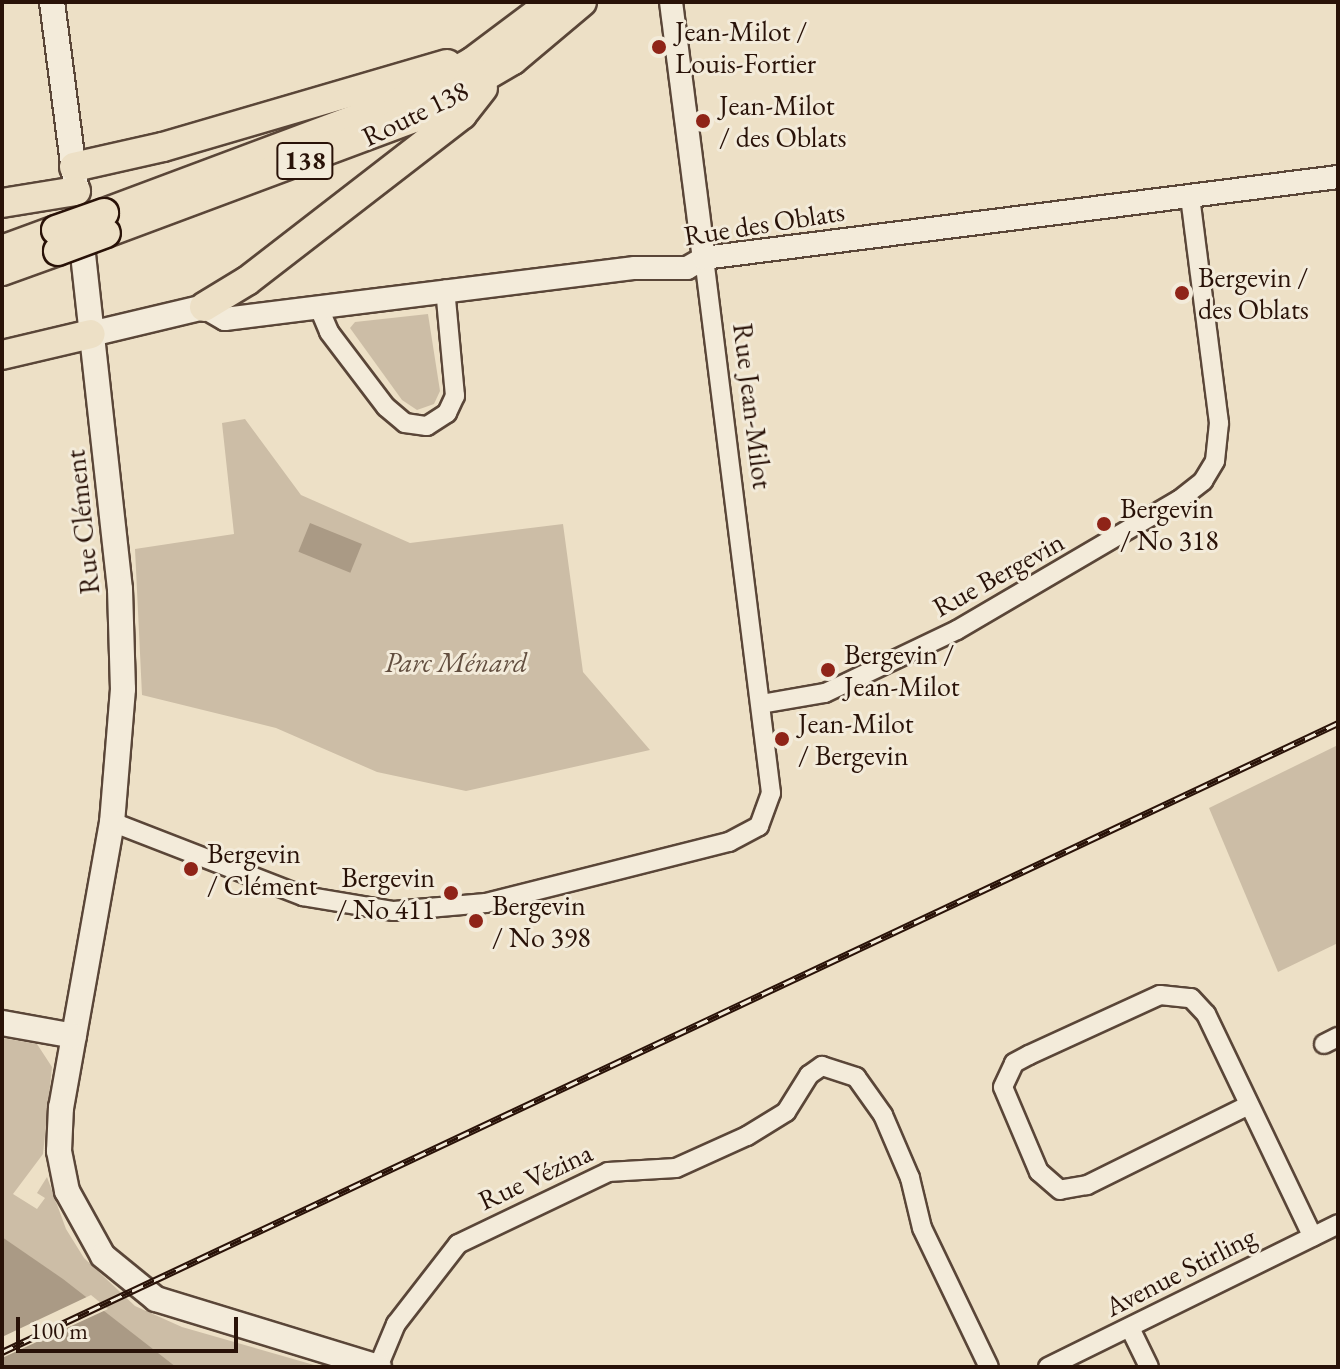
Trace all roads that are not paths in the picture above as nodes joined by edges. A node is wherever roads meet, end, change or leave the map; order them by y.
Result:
1 (52, 2) edge
2 (552, 2) edge
3 (582, 2) edge
4 (671, 2) edge
5 (490, 63) junction
6 (1338, 177) edge
7 (75, 179) junction
8 (1190, 196) junction
9 (2, 203) edge
10 (57, 240) junction
11 (2, 250) edge
12 (704, 258) junction
13 (2, 271) edge
14 (445, 289) junction
15 (204, 307) junction
16 (319, 308) junction
17 (91, 334) junction
18 (2, 355) edge
19 (761, 704) junction
20 (112, 822) junction
21 (2, 1023) edge
22 (74, 1036) junction
23 (1249, 1105) junction
24 (1338, 1224) edge
25 (1313, 1237) junction
26 (1130, 1328) junction
27 (379, 1367) edge
28 (989, 1367) edge
29 (1048, 1367) edge
30 (1149, 1367) edge

1 - 7 main road, Rue Clément
2 - 5 highway, Route 138 / 138
3 - 5 highway, Route 138 / 138
4 - 12 street, Rue Jean-Milot
5 - 7 highway
5 - 10 highway, Route 138 / 138, bridge
5 - 15 highway
6 - 8 street, Rue des Oblats
7 - 9 highway
7 - 17 main road, Rue Clément
8 - 12 street, Rue des Oblats
8 - 19 street, Rue Bergevin
10 - 11 highway, Route 138 / 138
10 - 13 highway, Route 138 / 138
12 - 14 street, Rue des Oblats
12 - 19 street, Rue Jean-Milot
14 - 16 street, Rue des Oblats
14 - 16 street
15 - 16 street, Rue des Oblats
15 - 17 main road
17 - 18 highway
17 - 20 main road, Rue Clément
19 - 20 street, Rue Jean-Milot
20 - 22 main road, Rue Clément
21 - 22 main road
22 - 27 main road, Rue Clément
23 - 23 street
23 - 25 street
24 - 25 street, Avenue Stirling
25 - 26 street, Avenue Stirling
26 - 29 street, Avenue Stirling
26 - 30 street
27 - 28 street, Rue Vézina

